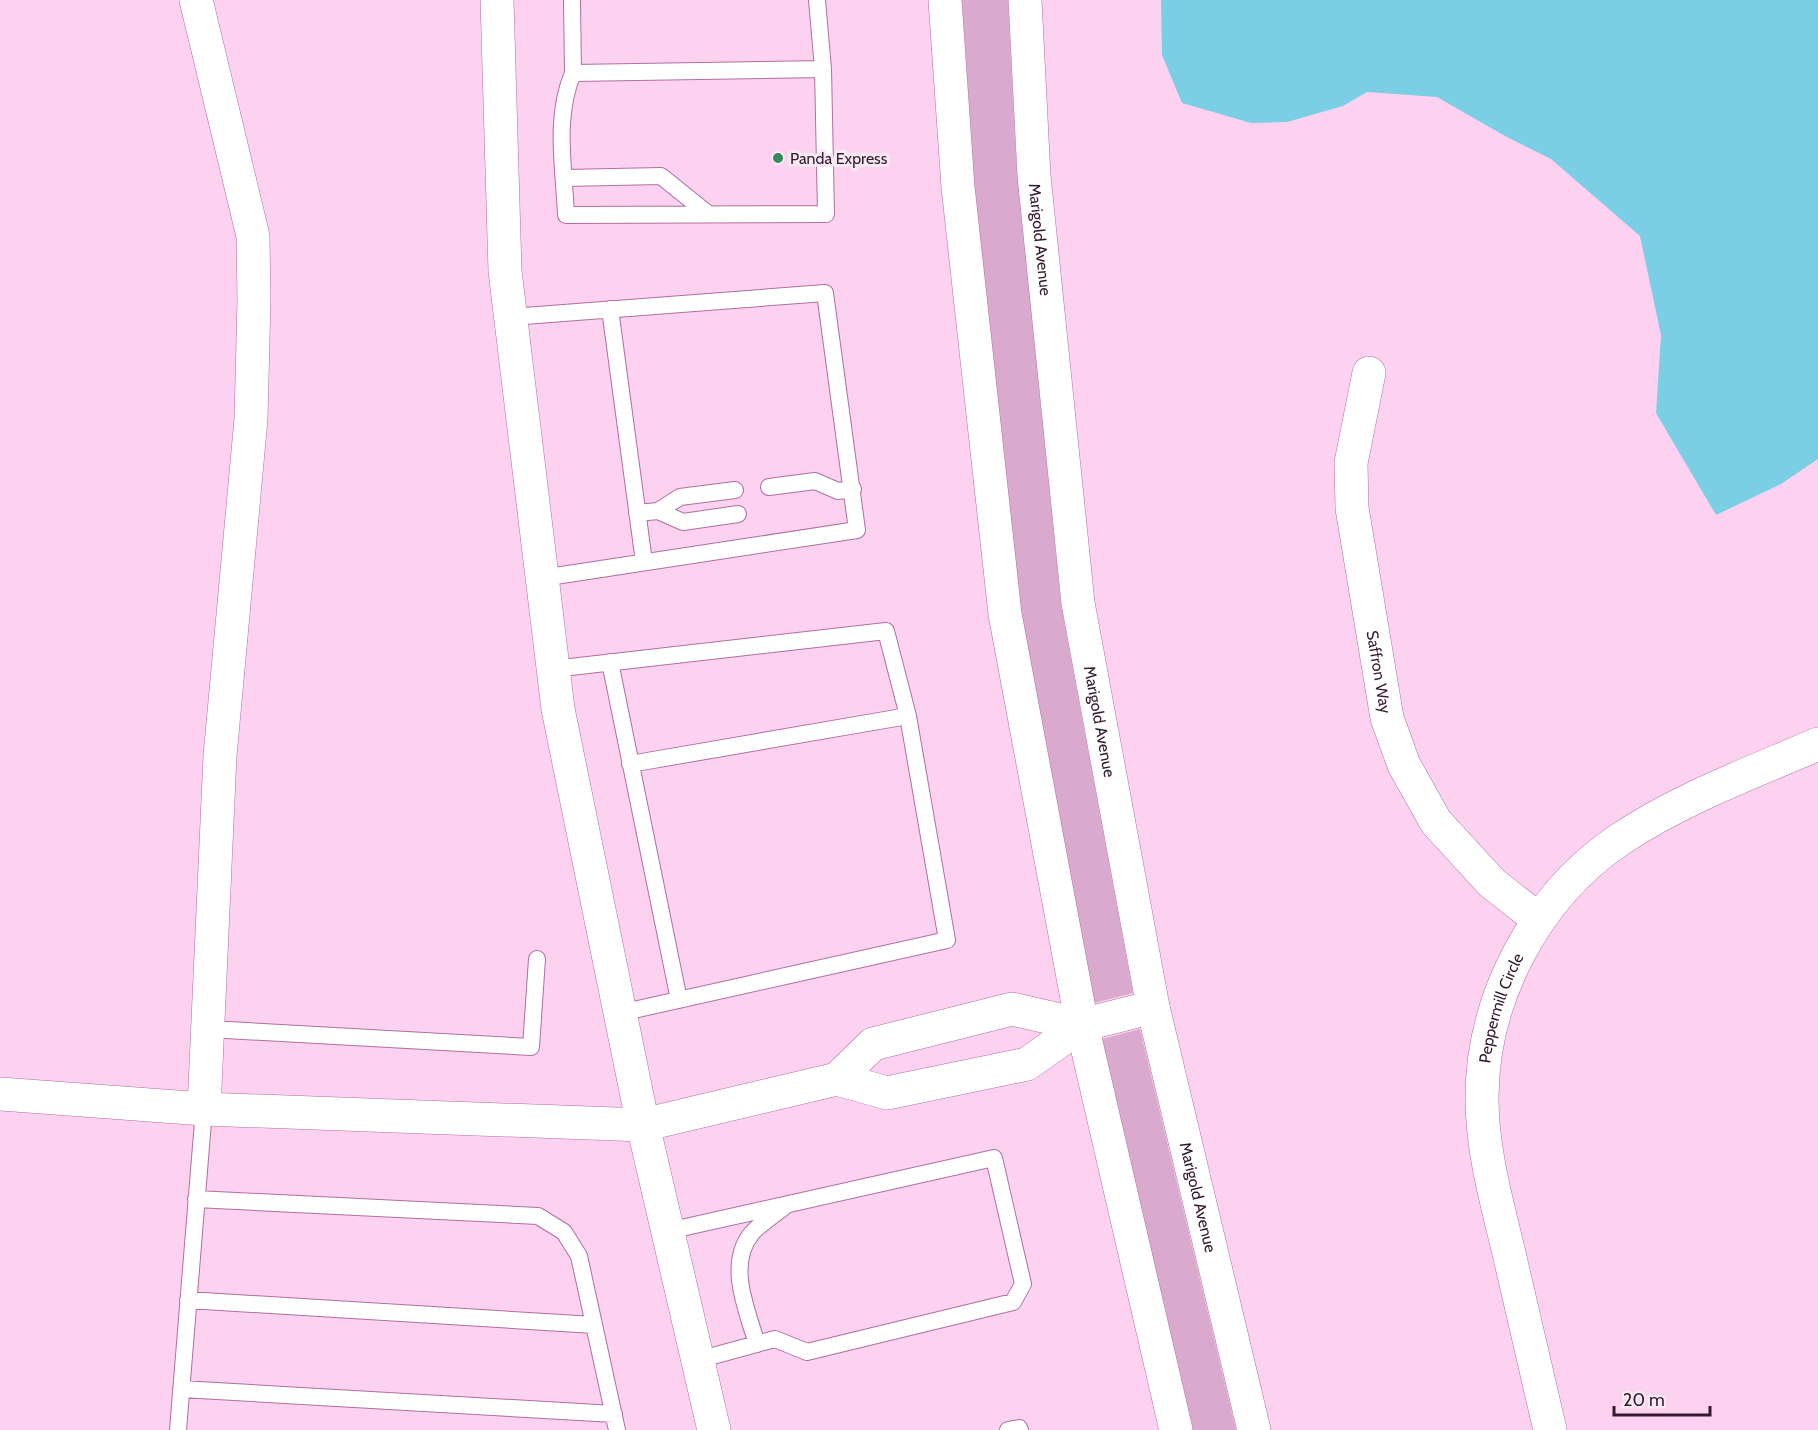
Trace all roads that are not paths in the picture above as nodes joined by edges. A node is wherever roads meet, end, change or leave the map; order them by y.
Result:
1 (196, 0) edge
2 (497, 0) edge
3 (572, 0) edge
4 (817, 0) edge
5 (945, 0) edge
6 (1025, 0) edge
7 (823, 69) junction
8 (573, 73) junction
9 (565, 178) junction
10 (707, 213) junction
11 (610, 309) junction
12 (511, 317) junction
13 (1369, 373) dead end
14 (769, 487) dead end
15 (853, 489) junction
16 (735, 490) dead end
17 (658, 511) junction
18 (637, 513) junction
19 (738, 514) dead end
20 (644, 562) junction
21 (542, 578) junction
22 (610, 662) junction
23 (553, 669) junction
24 (908, 716) junction
25 (1818, 744) edge
26 (630, 764) junction
27 (1539, 920) junction
28 (537, 959) dead end
29 (679, 1000) junction
30 (1153, 1007) junction
31 (620, 1013) junction
32 (1082, 1024) junction
33 (209, 1029) junction
34 (837, 1079) junction
35 (0, 1094) edge
36 (204, 1109) junction
37 (643, 1125) junction
38 (196, 1199) junction
39 (786, 1205) junction
40 (668, 1231) junction
41 (189, 1300) junction
42 (594, 1325) junction
43 (757, 1344) junction
44 (698, 1360) junction
45 (181, 1389) junction
46 (616, 1422) edge
47 (178, 1430) edge
48 (714, 1430) edge
49 (1008, 1430) edge
50 (1020, 1430) edge
51 (1176, 1430) edge
52 (1254, 1430) edge
53 (1550, 1430) edge

1 - 33 street
2 - 12 street
3 - 8 lane
4 - 7 lane
5 - 32 street
6 - 30 street, Marigold Avenue
7 - 8 lane
7 - 10 lane
8 - 9 lane
9 - 10 lane
9 - 10 lane
11 - 12 lane
11 - 15 lane
11 - 18 lane
12 - 21 street
13 - 27 street, Saffron Way
14 - 15 lane
15 - 20 lane
16 - 17 lane
17 - 18 lane
17 - 19 lane
18 - 20 lane
20 - 21 lane
21 - 23 street
22 - 23 lane
22 - 24 lane
22 - 26 lane
23 - 31 street
24 - 26 lane
24 - 29 lane
25 - 27 street, Peppermill Circle
26 - 29 lane
27 - 53 street, Peppermill Circle
28 - 33 lane
29 - 31 lane
30 - 32 street
30 - 52 street, Marigold Avenue
31 - 37 street
32 - 34 street
32 - 34 street
32 - 51 street
33 - 36 street
34 - 37 street
35 - 36 street
36 - 37 street
36 - 38 lane
37 - 40 street
38 - 41 lane
38 - 42 lane
39 - 40 lane
39 - 43 lane
39 - 43 lane
40 - 44 street
41 - 42 lane
41 - 45 lane
42 - 46 lane
43 - 44 lane
44 - 48 street
45 - 46 lane
45 - 47 lane
49 - 50 lane

